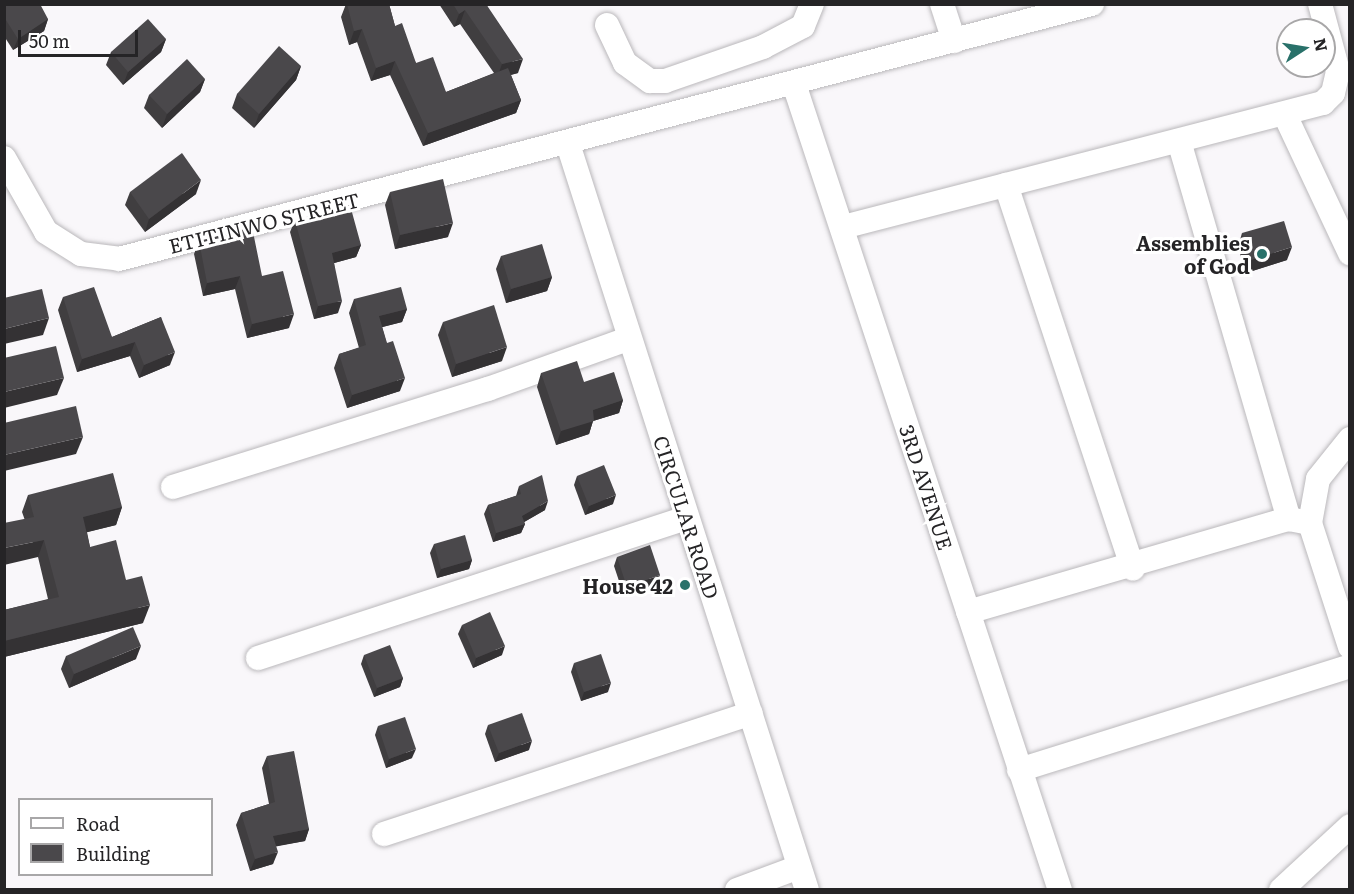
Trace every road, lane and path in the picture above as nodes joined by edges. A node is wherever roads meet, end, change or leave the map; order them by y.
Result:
1 (812, 4) edge
2 (942, 4) edge
3 (1092, 4) edge
4 (1320, 4) edge
5 (607, 25) dead end
6 (1339, 36) edge
7 (954, 41) junction
8 (794, 84) junction
9 (1285, 116) junction
10 (1179, 141) junction
11 (568, 144) junction
12 (4, 158) edge
13 (1006, 185) junction
14 (843, 227) junction
15 (1350, 253) edge
16 (628, 339) junction
17 (1350, 440) edge
18 (173, 487) dead end
19 (687, 518) junction
20 (1299, 521) junction
21 (1133, 569) junction
22 (968, 612) junction
23 (1350, 647) edge
24 (258, 658) dead end
25 (1350, 666) edge
26 (751, 714) junction
27 (1020, 770) junction
28 (1350, 826) edge
29 (384, 834) dead end
30 (803, 878) edge
31 (737, 890) edge
32 (1060, 890) edge
33 (1281, 890) edge

1 - 5 street
2 - 7 street
3 - 7 street, ETITINWO STREET
4 - 6 street
6 - 9 street
7 - 8 street, ETITINWO STREET
8 - 11 street, ETITINWO STREET
8 - 14 street, 3RD AVENUE
9 - 10 street
9 - 15 street
10 - 13 street
10 - 20 street
11 - 12 street, ETITINWO STREET
11 - 16 street, CIRCULAR ROAD
13 - 14 street
13 - 21 street
14 - 22 street, 3RD AVENUE
16 - 18 street
16 - 19 street, CIRCULAR ROAD
17 - 20 street
19 - 24 street
19 - 26 street, CIRCULAR ROAD
20 - 21 street
20 - 23 street
21 - 22 street
22 - 27 street, 3RD AVENUE
25 - 27 street
26 - 29 street
26 - 30 street, CIRCULAR ROAD
27 - 32 street, 3RD AVENUE
28 - 33 street
30 - 31 street

